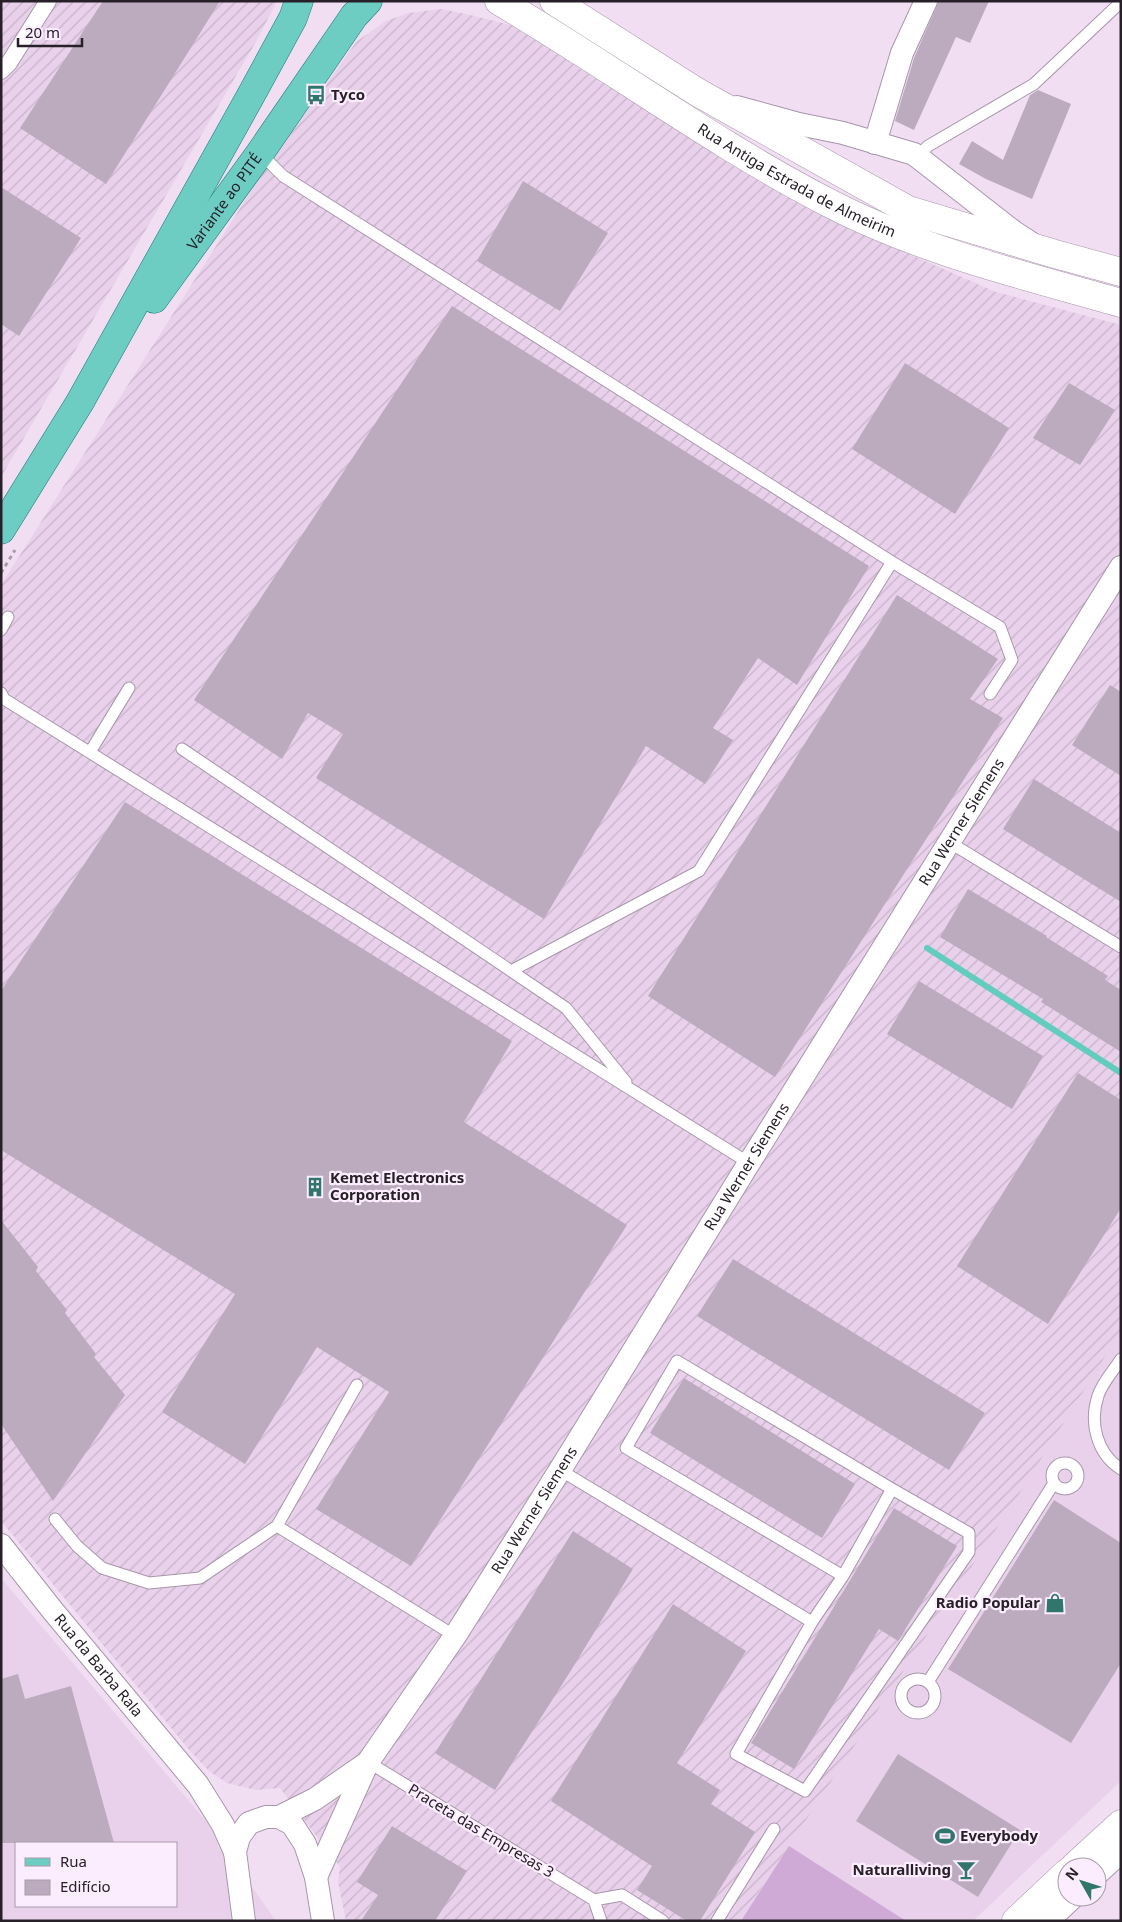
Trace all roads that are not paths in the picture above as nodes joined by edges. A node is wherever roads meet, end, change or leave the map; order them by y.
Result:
1 (48, 1) edge
2 (299, 1) edge
3 (368, 1) edge
4 (499, 1) edge
5 (554, 1) edge
6 (926, 1) edge
7 (1121, 2) edge
8 (1, 71) edge
9 (697, 92) junction
10 (250, 97) junction
11 (875, 143) junction
12 (260, 153) junction
13 (917, 157) junction
14 (1055, 254) junction
15 (1121, 272) edge
16 (1121, 303) edge
17 (80, 402) junction
18 (1, 530) edge
19 (892, 562) junction
20 (1121, 567) edge
21 (8, 617) dead end
22 (1, 630) edge
23 (129, 688) dead end
24 (1, 693) edge
25 (990, 694) dead end
26 (182, 749) dead end
27 (90, 752) junction
28 (949, 842) junction
29 (1121, 948) edge
30 (511, 971) junction
31 (632, 1090) junction
32 (749, 1163) junction
33 (1121, 1359) edge
34 (357, 1385) dead end
35 (1121, 1469) edge
36 (560, 1470) junction
37 (1054, 1483) dead end
38 (892, 1489) junction
39 (55, 1519) dead end
40 (277, 1526) junction
41 (1, 1545) edge
42 (843, 1576) junction
43 (812, 1622) junction
44 (455, 1636) junction
45 (928, 1682) dead end
46 (368, 1762) junction
47 (198, 1785) junction
48 (279, 1817) junction
49 (249, 1823) junction
50 (1121, 1824) edge
51 (774, 1829) dead end
52 (235, 1852) junction
53 (1121, 1852) edge
54 (1085, 1857) edge
55 (1107, 1865) edge
56 (316, 1877) junction
57 (1057, 1882) edge
58 (594, 1900) junction
59 (1063, 1907) edge
60 (244, 1921) edge
61 (323, 1921) edge
62 (601, 1921) edge
63 (663, 1921) edge
64 (717, 1921) edge
65 (1016, 1921) edge
66 (1048, 1921) edge

1 - 8 street
2 - 10 main road, Variante ao PITÉ
3 - 12 main road, Variante ao PITÉ
4 - 16 street, Rua Antiga Estrada de Almeirim
5 - 9 street, Rua Antiga Estrada de Almeirim
6 - 11 street
7 - 13 lane
9 - 11 street
9 - 14 street, Rua Antiga Estrada de Almeirim
10 - 12 main road
10 - 17 main road, Variante ao PITÉ
11 - 13 street
12 - 17 main road, Variante ao PITÉ
12 - 19 lane
13 - 14 street
14 - 15 street, Rua Antiga Estrada de Almeirim
17 - 18 main road, Variante ao PITÉ
19 - 25 lane
19 - 30 lane
20 - 28 street, Rua Werner Siemens
21 - 22 lane
23 - 27 lane
24 - 27 lane
26 - 30 lane
27 - 31 lane
28 - 29 lane
28 - 32 street, Rua Werner Siemens
30 - 31 lane
31 - 32 lane
32 - 36 street, Rua Werner Siemens
33 - 35 lane
34 - 40 lane
36 - 43 lane
36 - 44 street, Rua Werner Siemens
37 - 45 lane
38 - 42 lane
38 - 42 lane
38 - 43 lane
39 - 40 lane
40 - 44 lane
41 - 47 street, Rua da Barba Rala
42 - 43 lane
44 - 46 street, Rua Werner Siemens
46 - 48 street, Rua Werner Siemens
46 - 56 street, Rua Werner Siemens
46 - 58 lane, Praceta das Empresas 3
47 - 49 street, Rua da Barba Rala
47 - 52 street, Rua da Barba Rala
48 - 49 street, Rua Werner Siemens
48 - 56 street
49 - 52 street
50 - 54 street
51 - 64 lane
52 - 60 street
53 - 55 street
56 - 61 street
57 - 65 street
58 - 62 lane
58 - 63 lane
59 - 66 street

